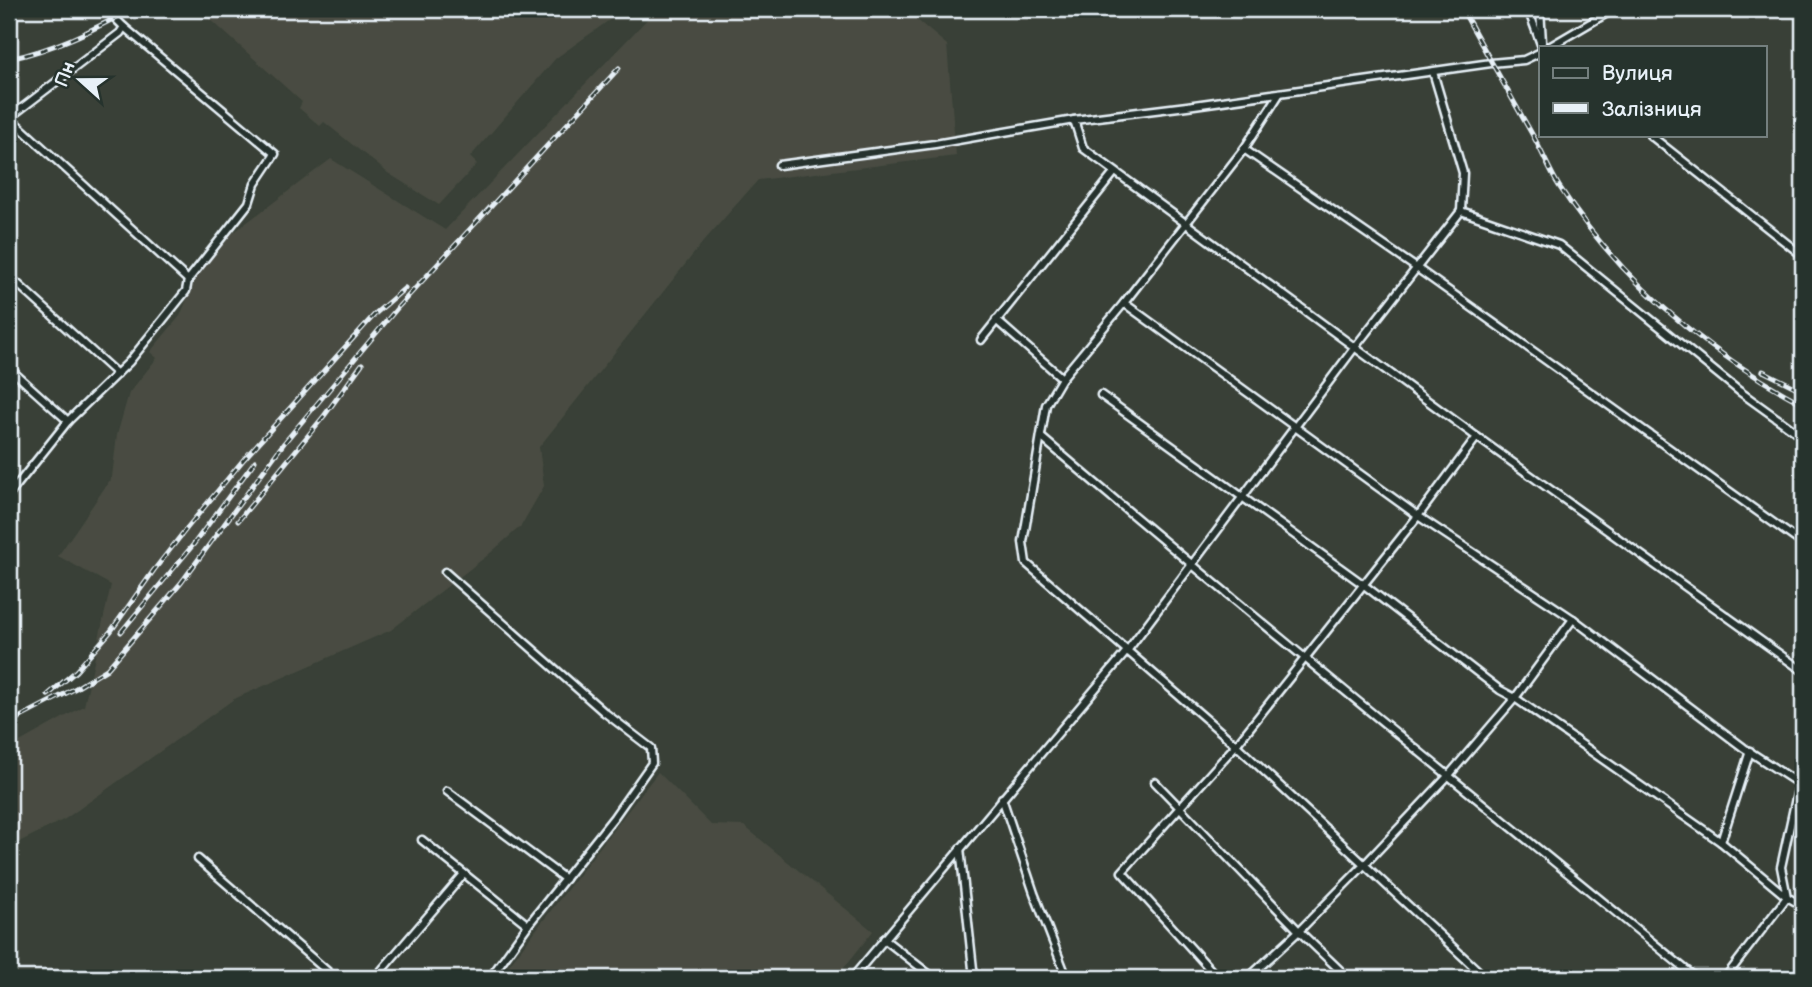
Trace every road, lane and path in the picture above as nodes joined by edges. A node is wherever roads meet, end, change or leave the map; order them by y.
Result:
1 (1528, 9) edge
2 (1540, 9) edge
3 (1614, 9) edge
4 (107, 10) edge
5 (124, 27) junction
6 (1541, 46) edge
7 (1542, 46) edge
8 (1551, 46) edge
9 (1539, 51) edge
10 (1433, 72) junction
11 (1280, 93) junction
12 (9, 118) edge
13 (1074, 120) junction
14 (1651, 136) edge
15 (1244, 149) junction
16 (779, 165) dead end
17 (1115, 172) junction
18 (1461, 211) junction
19 (1186, 223) junction
20 (1803, 256) edge
21 (1418, 269) junction
22 (9, 276) edge
23 (188, 280) junction
24 (1124, 303) junction
25 (996, 320) junction
26 (981, 340) dead end
27 (1355, 347) junction
28 (9, 368) edge
29 (117, 374) junction
30 (1062, 378) junction
31 (1101, 395) dead end
32 (68, 421) junction
33 (1296, 428) junction
34 (1041, 437) junction
35 (1477, 437) junction
36 (1803, 437) edge
37 (9, 495) edge
38 (1242, 498) junction
39 (1418, 516) junction
40 (1803, 544) edge
41 (1191, 565) junction
42 (445, 572) dead end
43 (1364, 585) junction
44 (1573, 619) junction
45 (1127, 651) junction
46 (1304, 658) junction
47 (1803, 671) edge
48 (1515, 698) junction
49 (1236, 745) junction
50 (1750, 751) junction
51 (1803, 766) edge
52 (1449, 775) junction
53 (1155, 782) dead end
54 (1799, 784) junction
55 (447, 791) dead end
56 (1002, 798) junction
57 (1180, 807) junction
58 (422, 840) dead end
59 (1721, 842) junction
60 (960, 848) junction
61 (198, 859) dead end
62 (1364, 865) junction
63 (464, 874) junction
64 (565, 879) junction
65 (1787, 897) junction
66 (1803, 906) edge
67 (528, 925) junction
68 (1299, 931) junction
69 (884, 939) junction
70 (335, 978) edge
71 (375, 978) edge
72 (490, 978) edge
73 (852, 978) edge
74 (934, 978) edge
75 (974, 978) edge
76 (1068, 978) edge
77 (1218, 978) edge
78 (1248, 978) edge
79 (1348, 978) edge
80 (1486, 978) edge
81 (1696, 978) edge
82 (1725, 978) edge

1 - 6 street
2 - 7 street
3 - 8 street
4 - 5 street
5 - 12 street
5 - 23 street
9 - 10 street
10 - 11 street
10 - 18 street
11 - 13 street
11 - 15 street
12 - 23 street
13 - 16 street
13 - 17 street
14 - 20 street
15 - 19 street
15 - 21 street
17 - 19 street
17 - 25 street
18 - 21 street
18 - 36 street
19 - 24 street
19 - 27 street
21 - 27 street
21 - 40 street
22 - 29 street
23 - 29 street
24 - 30 street
24 - 33 street
25 - 26 street
25 - 30 street
27 - 33 street
27 - 35 street
28 - 32 street
29 - 32 street
30 - 34 street
31 - 38 street
32 - 37 street
33 - 38 street
33 - 39 street
34 - 41 street
34 - 45 street
35 - 39 street
35 - 47 street
38 - 41 street
38 - 43 street
39 - 43 street
39 - 44 street
41 - 45 street
41 - 46 street
42 - 64 street
43 - 46 street
43 - 48 street
44 - 48 street
44 - 50 street
45 - 49 street
45 - 56 street
46 - 49 street
46 - 52 street
48 - 52 street
48 - 59 street
49 - 57 street
49 - 62 street
50 - 54 street
50 - 59 street
51 - 54 street
52 - 62 street
52 - 81 street
53 - 57 street
54 - 65 street
55 - 64 street
56 - 60 street
56 - 76 street
57 - 68 street
57 - 77 street
58 - 63 street
59 - 65 street
60 - 69 street
60 - 75 street
61 - 70 street
62 - 68 street
62 - 80 street
63 - 67 street
63 - 71 street
64 - 67 street
65 - 66 street
65 - 82 street
67 - 72 street
68 - 78 street
68 - 79 street
69 - 73 street
69 - 74 street

